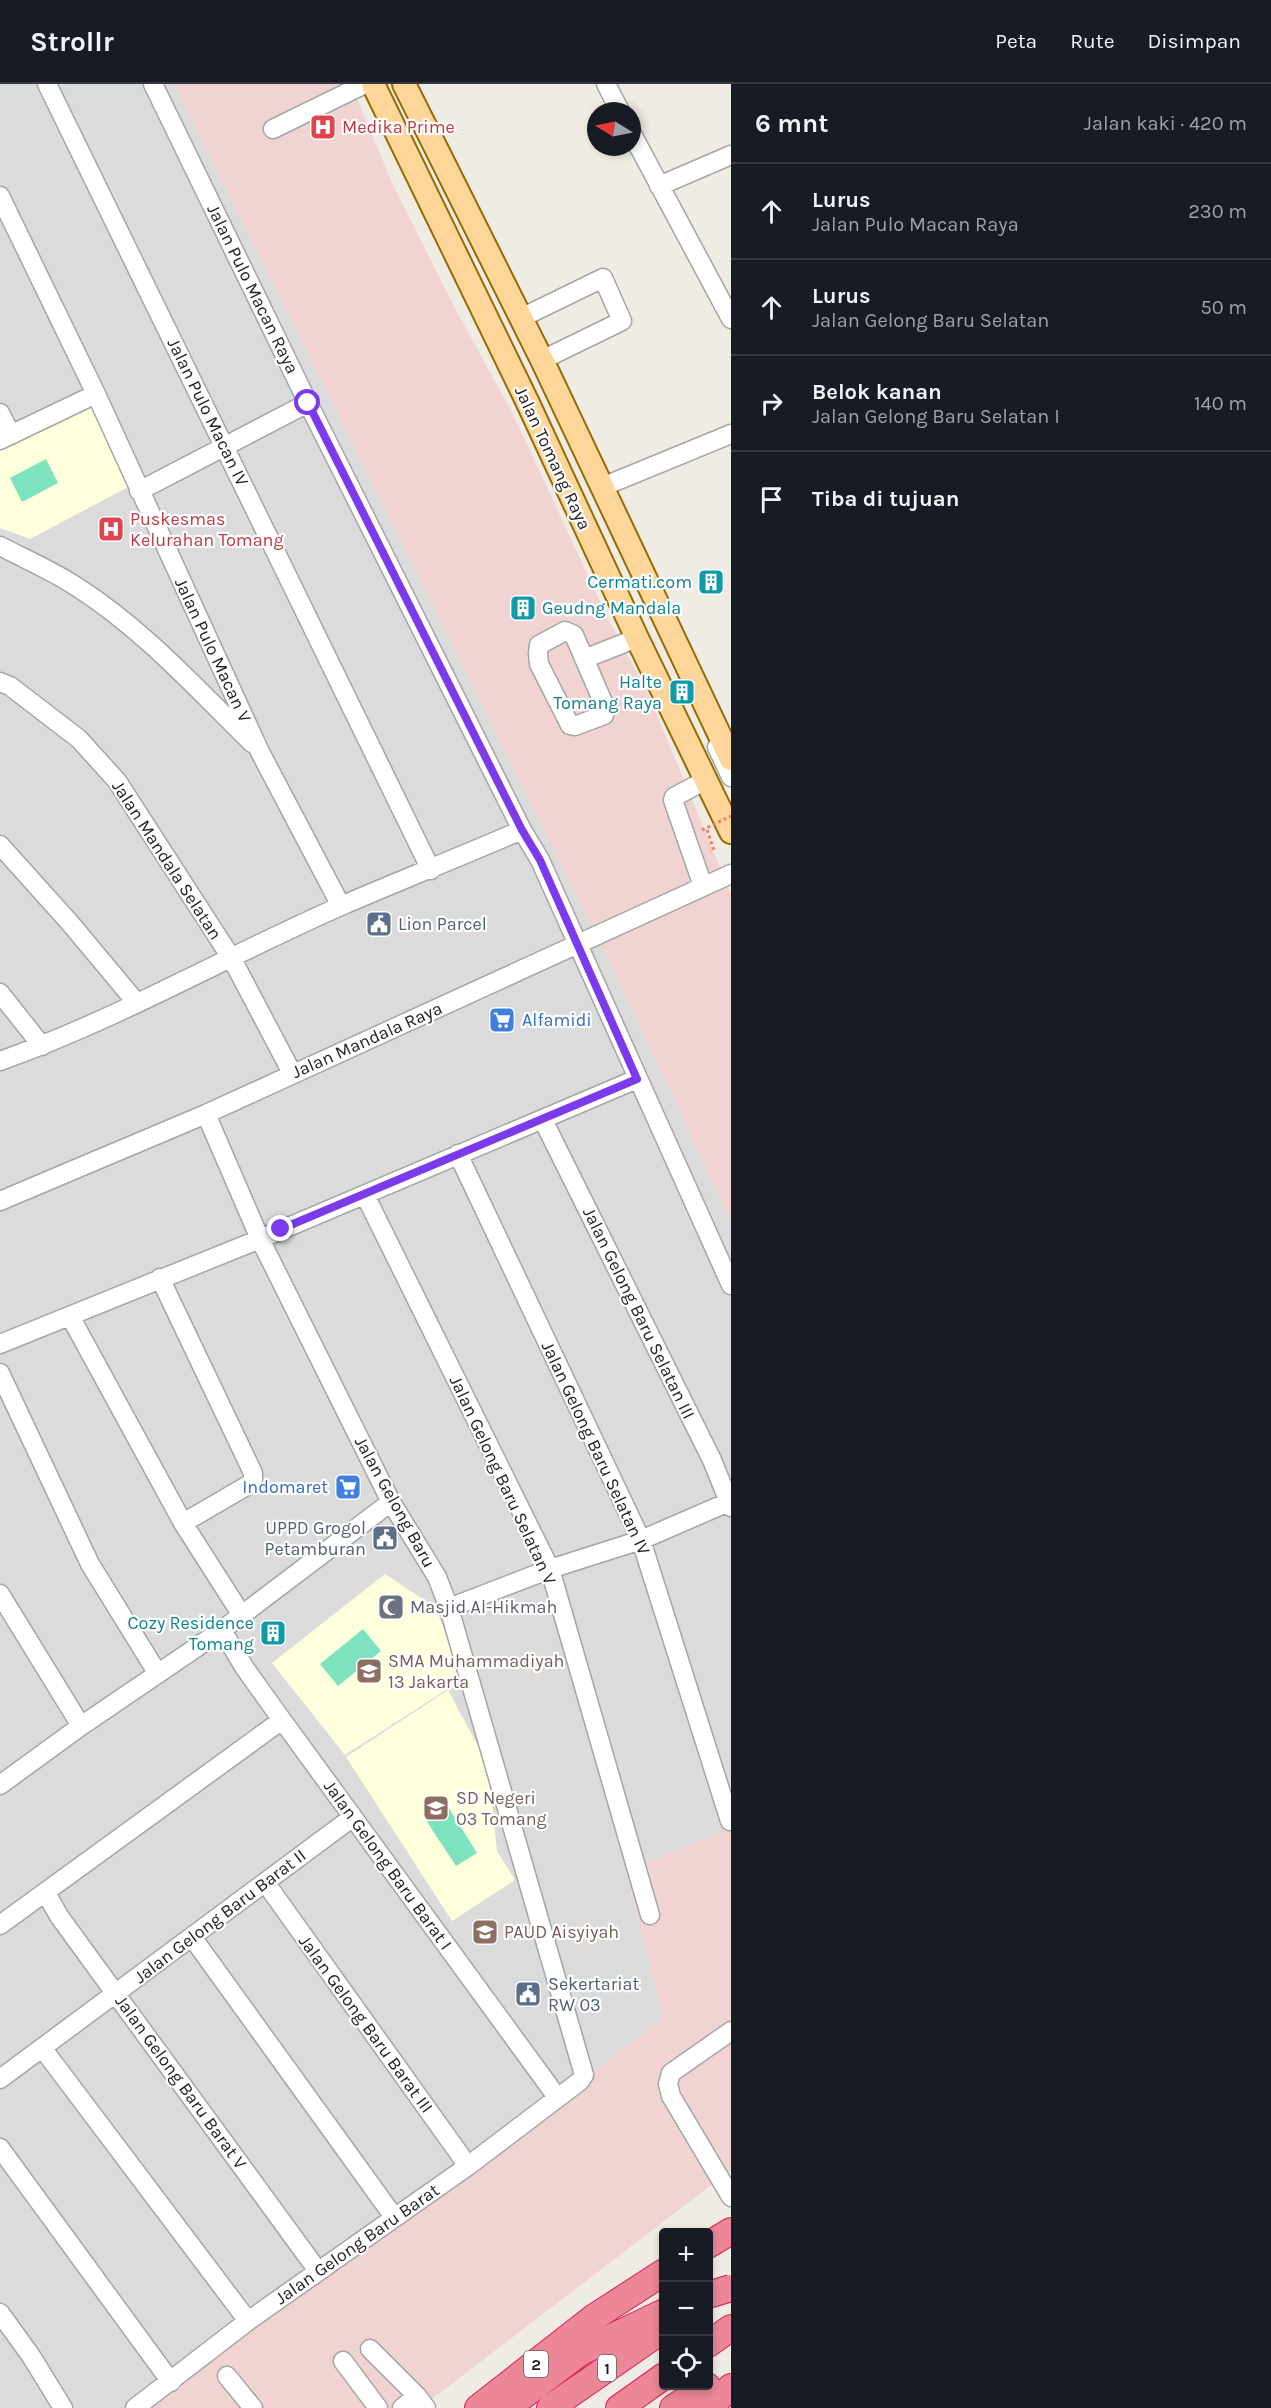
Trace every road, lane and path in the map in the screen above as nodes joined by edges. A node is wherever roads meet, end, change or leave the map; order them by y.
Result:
1 (48, 84) edge
2 (153, 84) edge
3 (365, 84) edge
4 (373, 84) edge
5 (381, 84) edge
6 (396, 84) edge
7 (404, 84) edge
8 (606, 84) edge
9 (615, 102) edge
10 (273, 129) dead end
11 (641, 151) edge
12 (731, 155) edge
13 (659, 186) junction
14 (0, 196) edge
15 (521, 318) junction
16 (731, 320) edge
17 (542, 360) junction
18 (96, 394) junction
19 (308, 403) junction
20 (0, 413) edge
21 (731, 434) edge
22 (5, 438) edge
23 (225, 447) junction
24 (602, 487) junction
25 (140, 491) junction
26 (0, 546) edge
27 (637, 638) junction
28 (584, 659) junction
29 (0, 682) edge
30 (260, 752) junction
31 (731, 759) edge
32 (731, 777) edge
33 (704, 781) junction
34 (731, 818) edge
35 (522, 830) junction
36 (704, 830) junction
37 (731, 832) edge
38 (0, 845) edge
39 (431, 870) junction
40 (731, 874) edge
41 (703, 886) junction
42 (341, 906) junction
43 (577, 944) junction
44 (232, 959) junction
45 (0, 993) edge
46 (136, 1002) junction
47 (42, 1046) junction
48 (0, 1061) edge
49 (292, 1073) junction
50 (637, 1079) junction
51 (206, 1114) junction
52 (543, 1120) junction
53 (458, 1154) junction
54 (365, 1195) junction
55 (0, 1201) edge
56 (260, 1239) junction
57 (160, 1278) junction
58 (731, 1285) edge
59 (70, 1316) junction
60 (0, 1344) edge
61 (0, 1373) edge
62 (391, 1502) junction
63 (730, 1503) edge
64 (183, 1522) junction
65 (641, 1540) junction
66 (550, 1569) junction
67 (0, 1594) edge
68 (449, 1608) junction
69 (241, 1614) junction
70 (222, 1630) junction
71 (158, 1674) junction
72 (282, 1720) junction
73 (81, 1726) junction
74 (3, 1776) edge
75 (352, 1817) junction
76 (730, 1821) edge
77 (265, 1882) junction
78 (46, 1893) junction
79 (650, 1915) dead end
80 (0, 1926) edge
81 (192, 1937) junction
82 (115, 1994) junction
83 (731, 2031) edge
84 (43, 2049) junction
85 (0, 2079) edge
86 (580, 2081) joint
87 (557, 2097) junction
88 (0, 2148) edge
89 (468, 2166) junction
90 (729, 2189) edge
91 (394, 2217) junction
92 (731, 2232) edge
93 (713, 2242) edge
94 (318, 2271) junction
95 (659, 2275) edge
96 (731, 2287) edge
97 (713, 2293) edge
98 (713, 2297) edge
99 (0, 2313) edge
100 (659, 2314) edge
101 (592, 2318) junction
102 (248, 2321) junction
103 (731, 2328) edge
104 (659, 2332) edge
105 (713, 2341) edge
106 (370, 2349) dead end
107 (343, 2361) dead end
108 (731, 2370) edge
109 (227, 2376) dead end
110 (659, 2379) edge
111 (171, 2382) junction
112 (713, 2382) edge
113 (731, 2387) edge
114 (700, 2390) edge
115 (422, 2402) edge
116 (731, 2402) edge
117 (63, 2408) edge
118 (135, 2408) edge
119 (253, 2408) edge
120 (378, 2408) edge
121 (402, 2408) edge
122 (478, 2408) edge
123 (488, 2408) edge
124 (507, 2408) edge
125 (550, 2408) edge
126 (619, 2408) edge
127 (673, 2408) edge
128 (708, 2408) edge
129 (721, 2408) edge

1 - 23 street, Jalan Pulo Macan IV
2 - 19 street, Jalan Pulo Macan Raya
3 - 10 street
4 - 27 main road, Jalan Tomang Raya
5 - 34 street
6 - 32 street
7 - 15 main road, Jalan Tomang Raya
8 - 9 street
11 - 13 street
12 - 13 street
13 - 16 street
14 - 18 street, Jalan Pulo Macan V
15 - 17 main road, Jalan Tomang Raya
15 - 17 street
17 - 24 main road, Jalan Tomang Raya
18 - 22 street
18 - 25 street, Jalan Pulo Macan V
19 - 23 street
19 - 35 street, Jalan Pulo Macan Raya
20 - 22 street
21 - 24 street
23 - 25 street
23 - 39 street, Jalan Pulo Macan IV
24 - 31 main road, Jalan Tomang Raya
25 - 30 street, Jalan Pulo Macan V
26 - 30 street
27 - 28 street
27 - 33 main road, Jalan Tomang Raya
28 - 28 street
29 - 44 street, Jalan Mandala Selatan
30 - 42 street, Jalan Pulo Macan V
33 - 37 main road, Jalan Tomang Raya
33 - 41 street
34 - 36 path, bridge
35 - 39 street
35 - 43 street, Jalan Pulo Macan Raya
36 - 36 path
38 - 46 street
39 - 42 street
40 - 41 street, Jalan Mandala Raya
41 - 43 street, Jalan Mandala Raya
42 - 44 street
43 - 49 street, Jalan Mandala Raya
43 - 50 street, Jalan Pulo Macan Raya
44 - 46 street
44 - 49 street, Jalan Mandala Selatan
45 - 47 street
46 - 47 street
47 - 48 street
49 - 51 street, Jalan Mandala Raya
50 - 52 street
50 - 58 street, Jalan Pulo Macan Raya
51 - 55 street, Jalan Mandala Raya
51 - 56 street, Jalan Gelong Baru
52 - 53 street
52 - 63 street, Jalan Gelong Baru Selatan III
53 - 54 street
53 - 65 street, Jalan Gelong Baru Selatan IV
54 - 56 street
54 - 66 street, Jalan Gelong Baru Selatan V
56 - 57 street
56 - 62 street, Jalan Gelong Baru
57 - 59 street
57 - 64 street
59 - 60 street
59 - 64 street
61 - 71 street
62 - 68 street, Jalan Gelong Baru
62 - 69 street
63 - 65 street
64 - 69 street
65 - 66 street
65 - 76 street, Jalan Gelong Baru Selatan IV
66 - 68 street
66 - 79 street, Jalan Gelong Baru Selatan V
67 - 73 street
68 - 86 street, Jalan Gelong Baru
69 - 70 street
70 - 71 street
70 - 72 street, Jalan Gelong Baru Barat I
71 - 73 street
72 - 75 street, Jalan Gelong Baru Barat I
72 - 78 street
73 - 74 street
75 - 77 street, Jalan Gelong Baru Barat II
75 - 87 street, Jalan Gelong Baru Barat I
77 - 81 street, Jalan Gelong Baru Barat II
77 - 89 street, Jalan Gelong Baru Barat III
78 - 80 street
78 - 82 street, Jalan Gelong Baru Barat V
81 - 82 street, Jalan Gelong Baru Barat II
81 - 91 street
82 - 84 street, Jalan Gelong Baru Barat II
82 - 94 street, Jalan Gelong Baru Barat V
83 - 90 street
84 - 85 street, Jalan Gelong Baru Barat II
84 - 102 street
86 - 87 street, Jalan Gelong Baru Barat
87 - 89 street, Jalan Gelong Baru Barat
88 - 111 street
89 - 91 street, Jalan Gelong Baru Barat
91 - 94 street, Jalan Gelong Baru Barat
92 - 93 highway
94 - 102 street, Jalan Gelong Baru Barat
95 - 101 highway, 2
96 - 97 highway, bridge
96 - 98 highway, bridge
99 - 117 street
100 - 124 highway
101 - 122 highway, 2
101 - 123 street
102 - 111 street, Jalan Gelong Baru Barat
103 - 105 highway
104 - 125 highway, 1
106 - 115 street
107 - 120 street
108 - 112 highway
109 - 119 street
110 - 126 highway, 1
111 - 118 street, Jalan Gelong Baru Barat
113 - 128 highway
114 - 127 highway
115 - 121 street
116 - 129 highway

